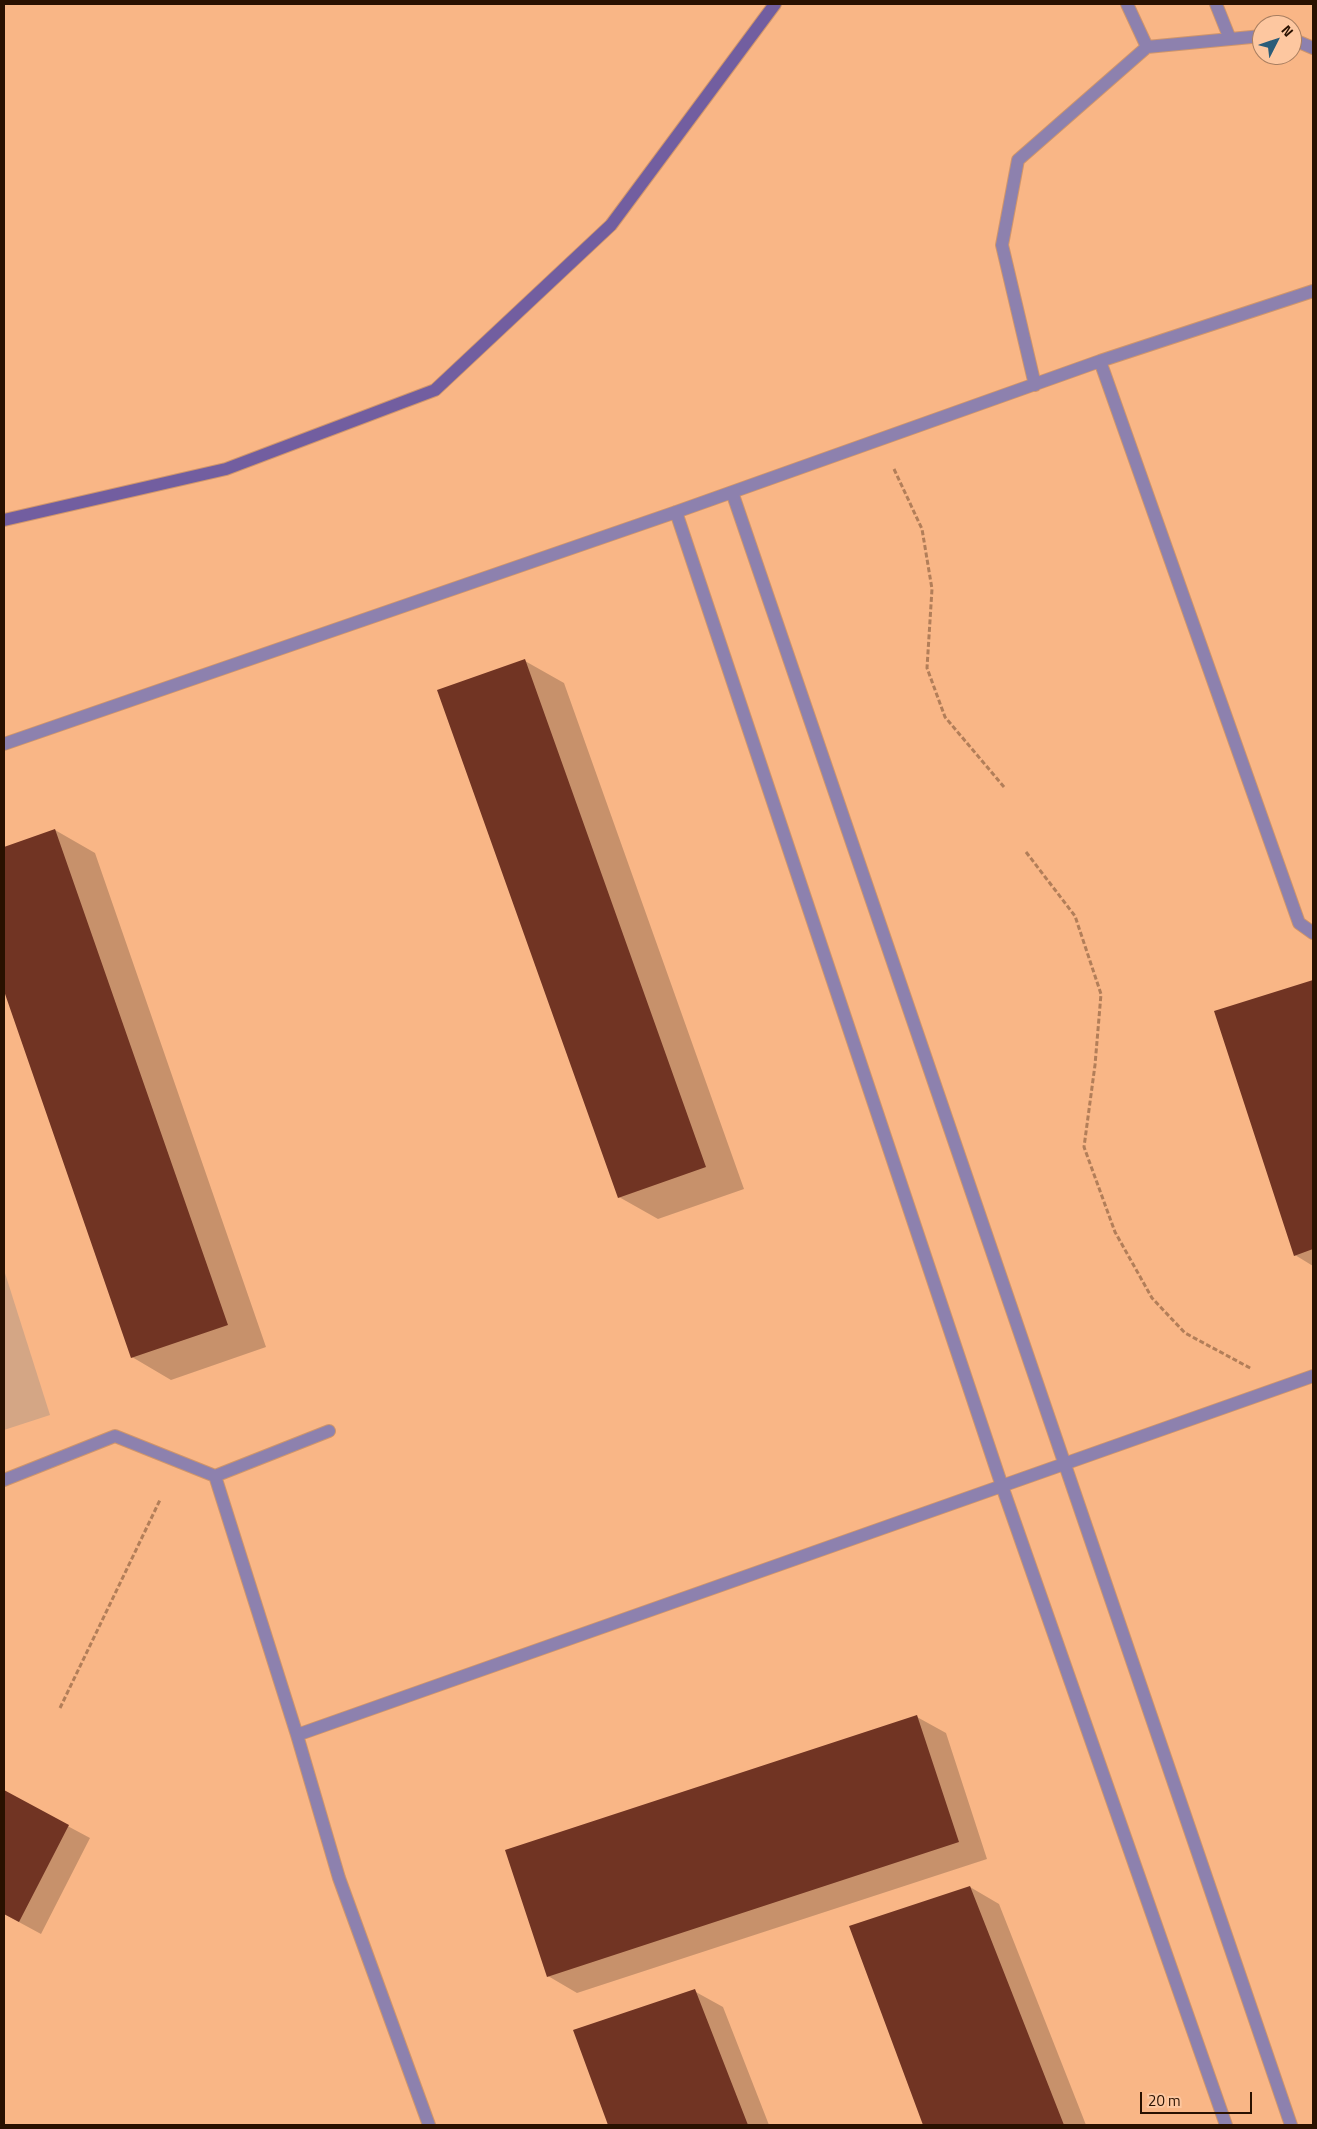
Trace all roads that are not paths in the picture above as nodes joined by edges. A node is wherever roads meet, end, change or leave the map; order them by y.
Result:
1 (775, 4) edge
2 (1127, 4) edge
3 (1216, 4) edge
4 (1252, 37) edge
5 (1230, 39) junction
6 (1147, 47) junction
7 (1313, 291) edge
8 (1100, 361) junction
9 (1035, 385) junction
10 (732, 492) junction
11 (676, 512) junction
12 (4, 520) edge
13 (4, 744) edge
14 (1313, 933) edge
15 (1313, 1376) edge
16 (329, 1431) dead end
17 (1066, 1464) junction
18 (215, 1476) junction
19 (4, 1480) edge
20 (1002, 1486) junction
21 (297, 1735) junction
22 (429, 2125) edge
23 (1226, 2125) edge
24 (1291, 2125) edge

1 - 12 main road
2 - 6 lane
3 - 5 lane
4 - 5 lane
5 - 6 lane
6 - 9 lane
7 - 8 lane
8 - 9 lane
8 - 14 lane
9 - 10 lane
10 - 11 lane
10 - 17 lane
11 - 13 lane
11 - 20 lane
15 - 17 lane
16 - 18 lane
17 - 20 lane
17 - 24 lane
18 - 19 lane
18 - 21 lane
20 - 21 lane
20 - 23 lane
21 - 22 lane

